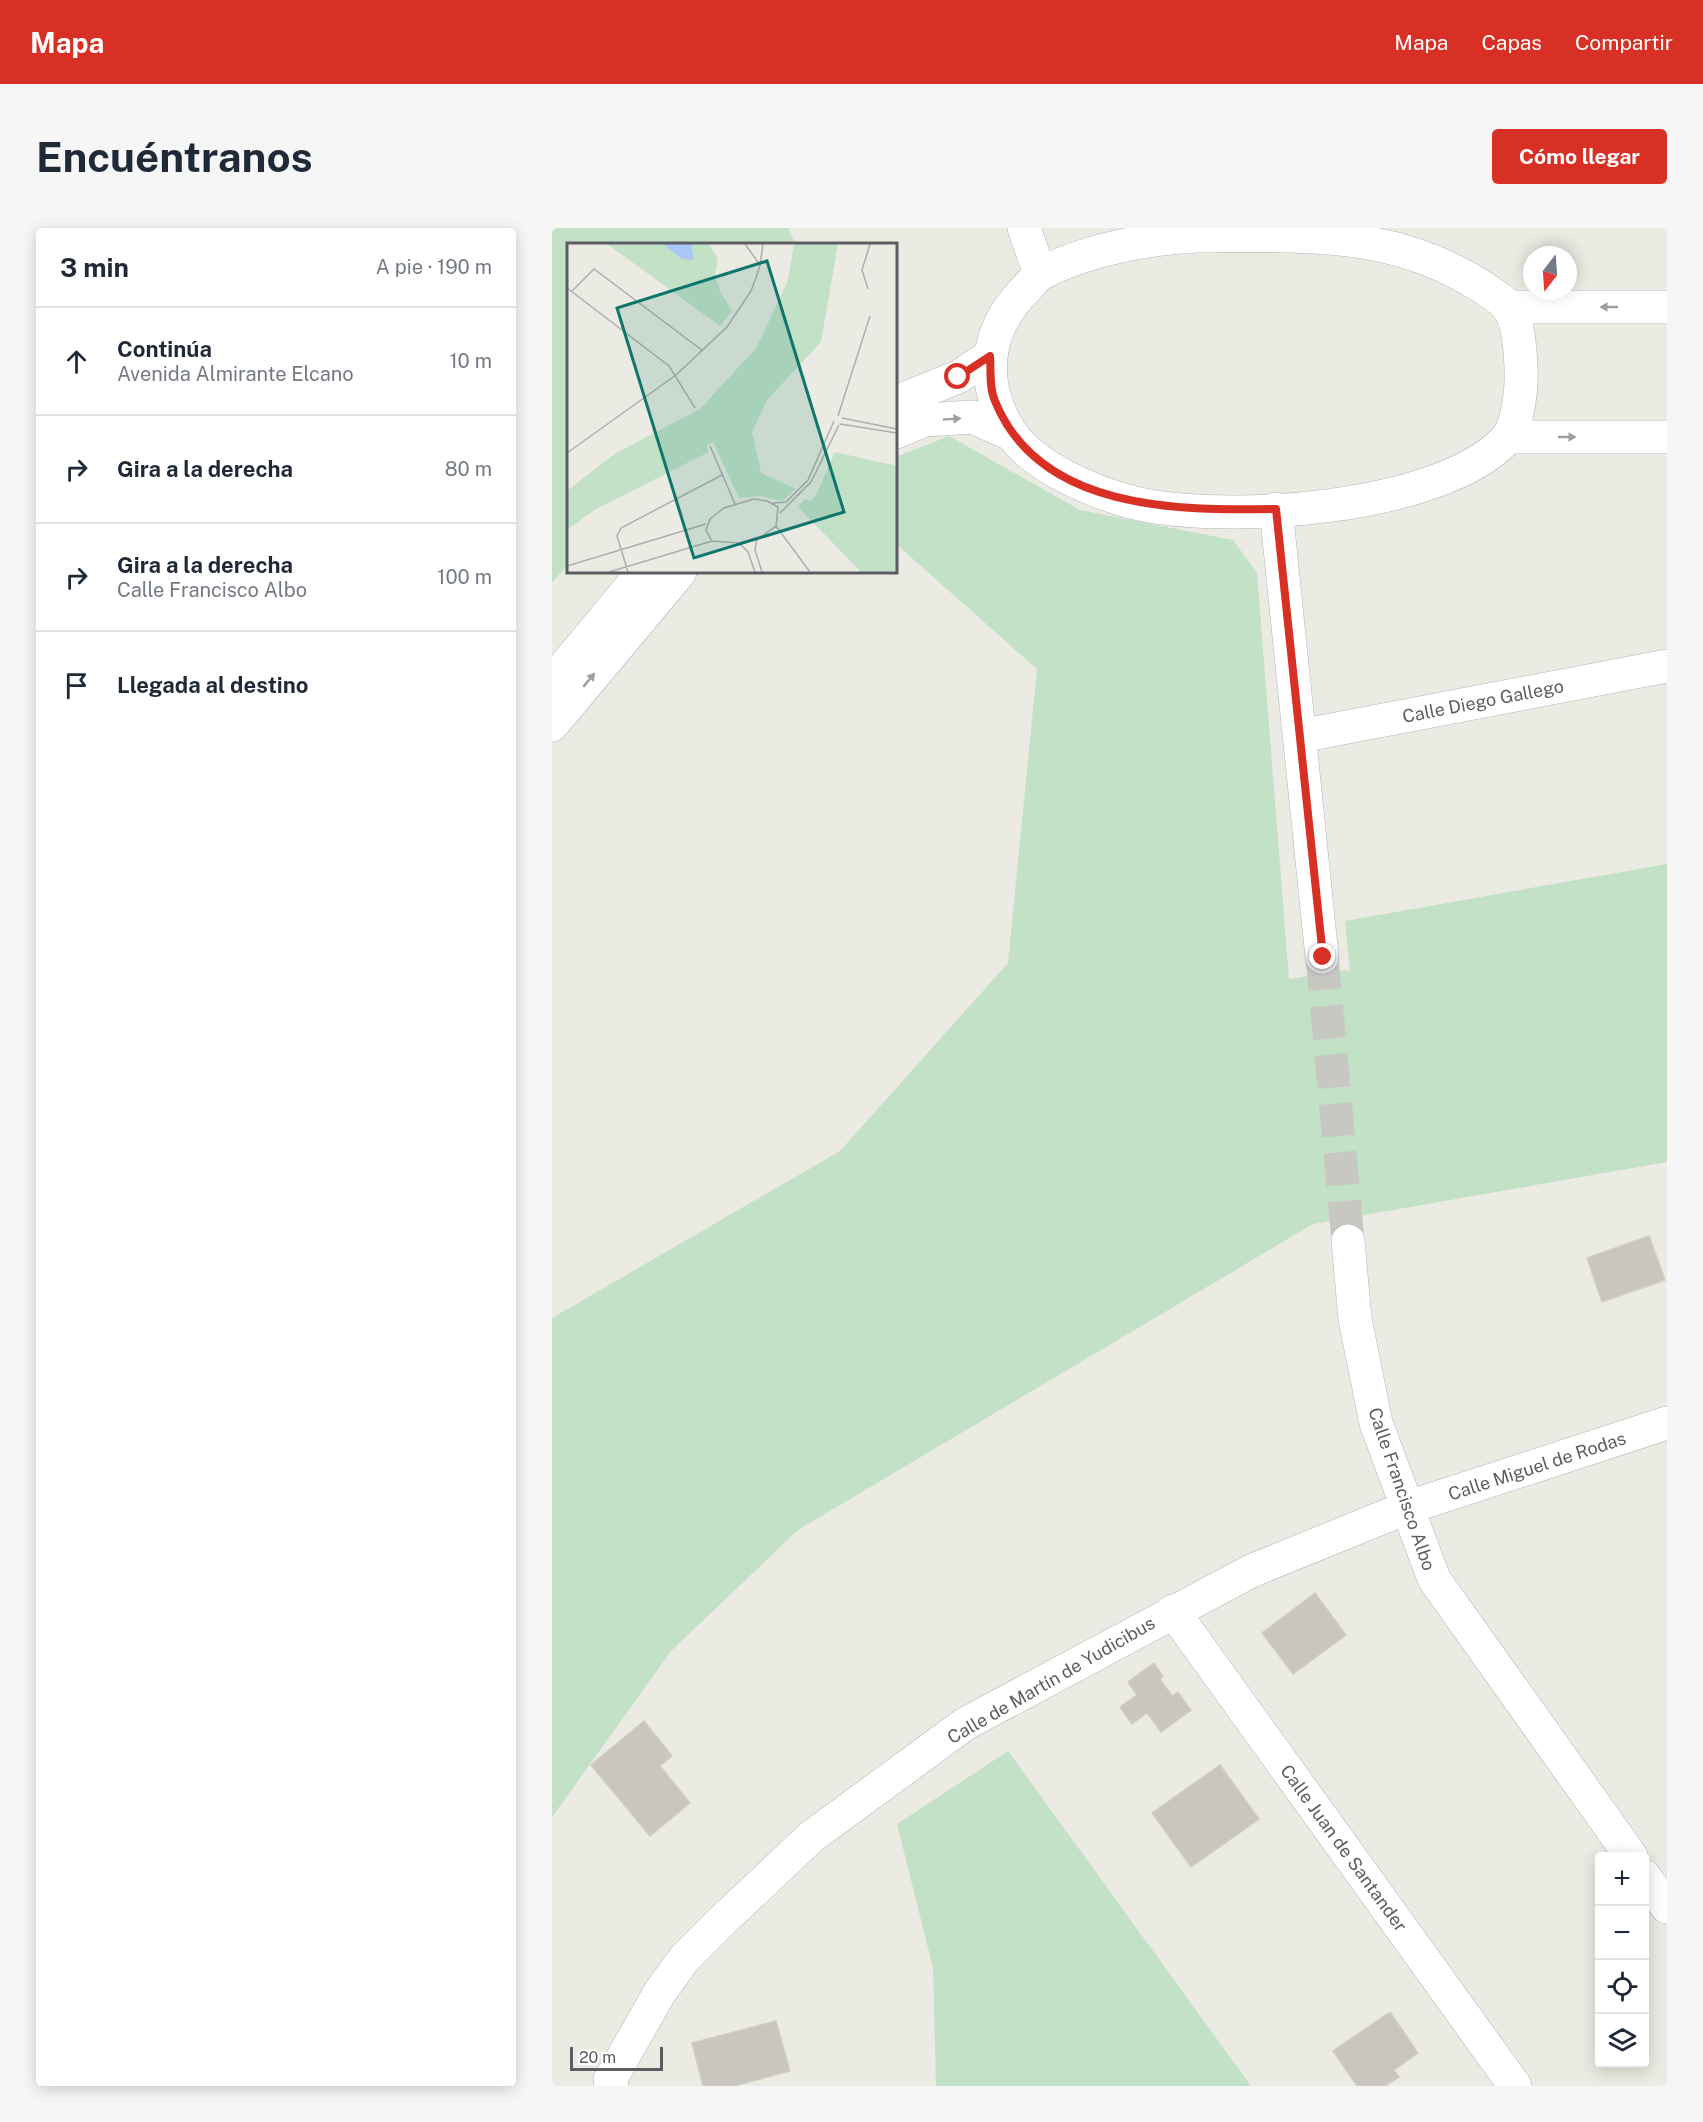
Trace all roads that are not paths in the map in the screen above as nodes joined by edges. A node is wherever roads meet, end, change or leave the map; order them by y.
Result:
1 (1024, 228) edge
2 (1201, 232) edge
3 (1327, 232) edge
4 (1040, 274) junction
5 (1510, 307) junction
6 (1667, 307) edge
7 (990, 356) junction
8 (897, 402) edge
9 (897, 432) edge
10 (1012, 435) junction
11 (1508, 437) junction
12 (1667, 437) edge
13 (1276, 509) junction
14 (642, 573) edge
15 (679, 573) edge
16 (1667, 666) edge
17 (552, 682) edge
18 (552, 725) edge
19 (1300, 736) junction
20 (1323, 957) tunnel mouth
21 (1348, 1242) tunnel mouth
22 (1667, 1423) edge
23 (1406, 1508) junction
24 (1173, 1611) junction
25 (1627, 1852) edge
26 (1649, 1883) edge
27 (1667, 1907) edge
28 (610, 2084) edge
29 (1515, 2086) edge

1 - 4 street
2 - 3 street
2 - 4 street
3 - 5 street
4 - 7 street
6 -> 5 street
5 - 11 street
7 - 8 street
7 - 10 street
9 -> 10 street
10 - 13 street
11 -> 12 street
11 - 13 street
13 - 19 street
14 - 17 street
18 -> 15 street
16 - 19 street, Calle Diego Gallego
19 - 20 street
21 - 23 street, Calle Francisco Albo
22 - 23 street, Calle Miguel de Rodas
23 - 24 street, Calle de Martín de Yudicibus
23 - 25 street, Calle Francisco Albo
24 - 28 street, Calle de Martín de Yudicibus
24 - 29 street, Calle Juan de Santander
26 - 27 street

